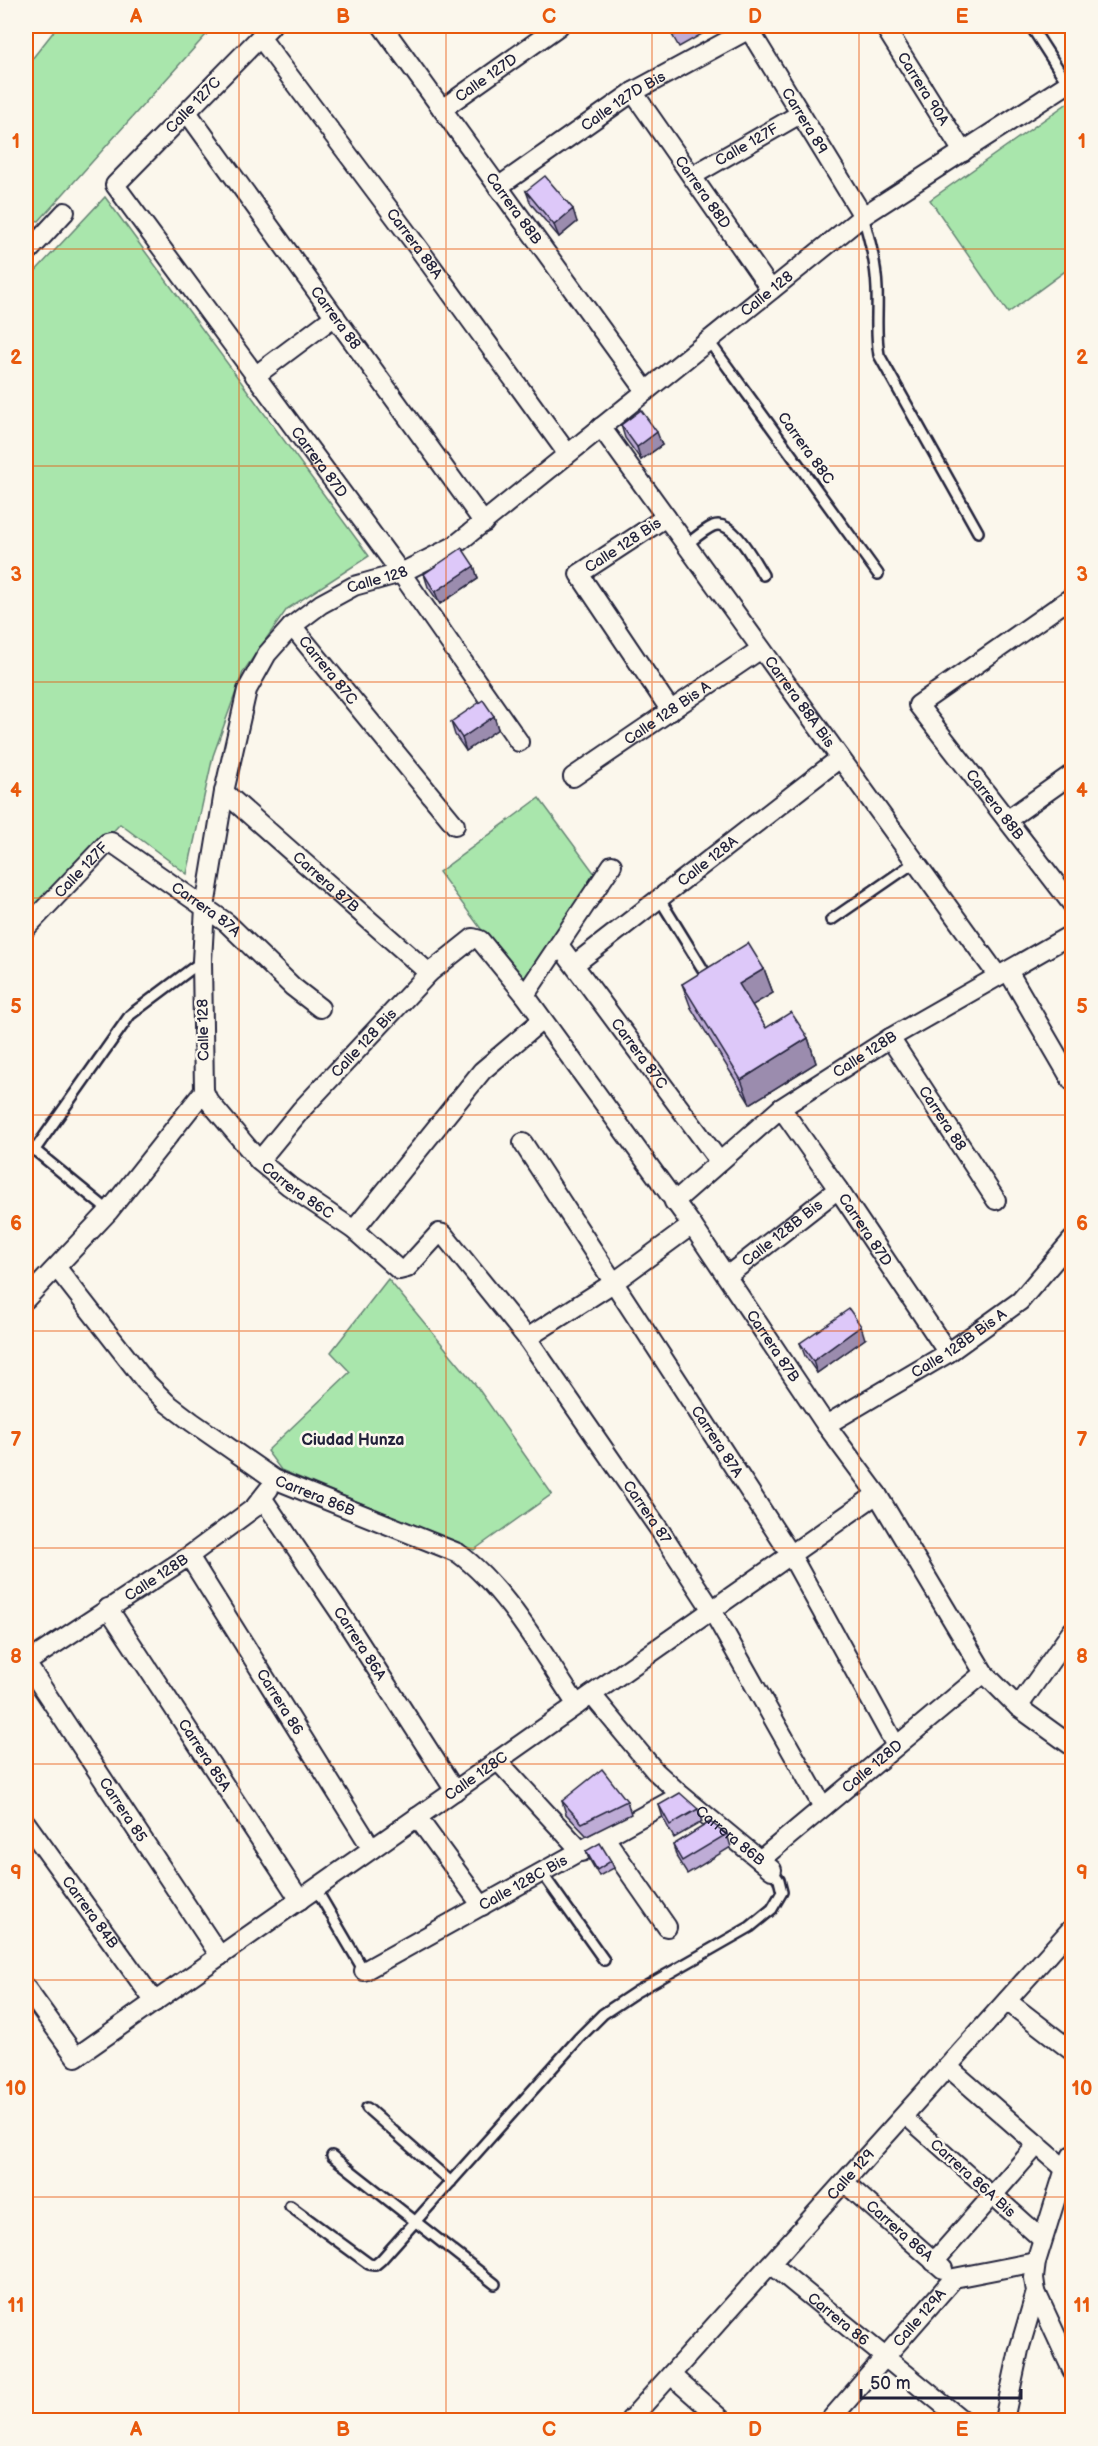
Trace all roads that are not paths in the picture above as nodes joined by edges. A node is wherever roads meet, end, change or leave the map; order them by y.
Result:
1 (382, 26) edge
2 (559, 26) edge
3 (884, 26) edge
4 (750, 27) edge
5 (1032, 28) dead end
6 (266, 31) edge
7 (1070, 83) edge
8 (633, 92) junction
9 (442, 109) junction
10 (187, 111) junction
11 (800, 114) junction
12 (963, 152) junction
13 (692, 176) junction
14 (115, 185) joint
15 (498, 187) junction
16 (65, 212) dead end
17 (862, 216) junction
18 (26, 254) edge
19 (771, 290) junction
20 (335, 316) junction
21 (708, 340) junction
22 (255, 376) junction
23 (646, 391) junction
24 (601, 427) junction
25 (567, 453) junction
26 (666, 517) junction
27 (484, 523) junction
28 (978, 532) dead end
29 (686, 545) junction
30 (401, 573) junction
31 (878, 574) dead end
32 (763, 575) dead end
33 (1072, 597) edge
34 (292, 626) junction
35 (761, 649) junction
36 (671, 711) junction
37 (519, 742) dead end
38 (840, 758) junction
39 (1072, 774) edge
40 (573, 777) dead end
41 (224, 792) junction
42 (1007, 820) junction
43 (455, 825) dead end
44 (111, 842) joint
45 (915, 862) junction
46 (612, 865) dead end
47 (659, 898) junction
48 (1072, 904) edge
49 (205, 908) junction
50 (831, 920) dead end
51 (26, 928) edge
52 (1072, 934) edge
53 (477, 939) joint
54 (559, 945) junction
55 (202, 961) junction
56 (575, 964) junction
57 (429, 973) junction
58 (1003, 973) junction
59 (707, 976) edge
60 (525, 995) junction
61 (320, 1008) dead end
62 (542, 1020) junction
63 (890, 1038) junction
64 (1072, 1081) edge
65 (204, 1090) junction
66 (781, 1108) junction
67 (26, 1143) edge
68 (523, 1143) dead end
69 (34, 1151) junction
70 (260, 1161) junction
71 (719, 1161) junction
72 (838, 1189) junction
73 (996, 1200) dead end
74 (674, 1202) junction
75 (109, 1210) junction
76 (692, 1226) junction
77 (354, 1230) junction
78 (443, 1234) joint
79 (1072, 1240) edge
80 (57, 1268) junction
81 (726, 1276) junction
82 (614, 1283) junction
83 (26, 1299) edge
84 (527, 1338) junction
85 (948, 1353) junction
86 (826, 1425) junction
87 (274, 1479) junction
88 (877, 1494) junction
89 (263, 1499) junction
90 (791, 1555) junction
91 (189, 1556) junction
92 (108, 1608) junction
93 (712, 1610) junction
94 (1072, 1631) edge
95 (26, 1663) edge
96 (984, 1673) junction
97 (584, 1700) junction
98 (1018, 1707) junction
99 (896, 1746) junction
100 (1072, 1746) edge
101 (498, 1761) junction
102 (455, 1791) junction
103 (681, 1796) junction
104 (823, 1807) junction
105 (417, 1817) junction
106 (26, 1823) edge
107 (605, 1838) junction
108 (372, 1849) junction
109 (582, 1852) junction
110 (766, 1865) junction
111 (542, 1873) junction
112 (316, 1889) junction
113 (300, 1900) junction
114 (483, 1906) junction
115 (667, 1927) dead end
116 (1072, 1928) edge
117 (220, 1956) junction
118 (604, 1960) dead end
119 (364, 1971) joint
120 (26, 1988) edge
121 (1007, 2001) junction
122 (155, 2002) junction
123 (1072, 2051) edge
124 (948, 2067) junction
125 (367, 2108) dead end
126 (904, 2116) junction
127 (1038, 2144) junction
128 (332, 2156) dead end
129 (1069, 2162) edge
130 (450, 2182) junction
131 (844, 2182) junction
132 (993, 2195) junction
133 (290, 2206) dead end
134 (416, 2222) junction
135 (1042, 2239) junction
136 (934, 2262) junction
137 (1036, 2262) junction
138 (771, 2264) junction
139 (954, 2278) junction
140 (495, 2284) dead end
141 (1035, 2292) junction
142 (884, 2358) junction
143 (1072, 2370) edge
144 (671, 2375) junction
145 (630, 2421) edge
146 (722, 2421) edge
147 (830, 2421) edge
148 (962, 2421) edge
149 (1004, 2421) edge

1 - 9 street, Carrera 88B
2 - 9 street, Calle 127D
3 - 12 street, Carrera 90A
4 - 8 street, Calle 127D Bis
4 - 11 street, Carrera 89
5 - 7 lane
6 - 10 street, Calle 127C
6 - 25 street, Carrera 88A
7 - 12 street, Calle 128
8 - 13 street, Carrera 88D
8 - 15 street, Calle 127D Bis
9 - 15 street, Carrera 88B
10 - 14 street, Calle 127C
10 - 20 street, Carrera 88
11 - 13 street, Calle 127F
11 - 17 street, Carrera 89
12 - 17 street, Calle 128
13 - 19 street, Carrera 88D
14 - 22 street, Carrera 87D
15 - 23 street, Carrera 88B
16 - 18 street
17 - 19 street, Calle 128
17 - 28 lane
19 - 21 street, Calle 128
20 - 22 street
20 - 27 street, Carrera 88
21 - 23 street, Calle 128
21 - 31 lane, Carrera 88C
22 - 30 street, Carrera 87D
23 - 24 street, Calle 128
24 - 25 street, Calle 128
24 - 26 street, Carrera 88A Bis
25 - 27 street, Calle 128
26 - 29 street, Carrera 88A Bis
26 - 36 street, Calle 128 Bis
27 - 30 street, Calle 128
29 - 32 lane
29 - 35 street, Carrera 88A Bis
30 - 34 street, Calle 128
30 - 37 street, Carrera 87D
33 - 42 street, Carrera 88B
34 - 41 street, Calle 128
34 - 43 street, Carrera 87C
35 - 36 street, Calle 128 Bis A
35 - 38 street, Carrera 88A Bis
36 - 40 street, Calle 128 Bis A
38 - 45 street, Carrera 88A Bis
38 - 47 street, Calle 128A
39 - 42 street
41 - 49 street, Calle 128
41 - 57 street, Carrera 87B
42 - 48 street, Carrera 88B
44 - 49 street, Carrera 87A
44 - 51 street, Calle 127F
45 - 50 lane
45 - 58 street, Carrera 88A Bis
46 - 54 street
47 - 56 street, Calle 128A
47 - 59 lane
49 - 55 street, Calle 128
49 - 61 street, Carrera 87A
52 - 58 street, Calle 128B
53 - 57 street, Calle 128 Bis
53 - 60 street, Carrera 87B
54 - 56 street, Carrera 87C
54 - 60 street
55 - 65 street, Calle 128
55 - 69 lane
56 - 71 street, Carrera 87C
57 - 70 street, Calle 128 Bis
58 - 63 street, Calle 128B
58 - 64 street, Carrera 88A Bis
60 - 62 street, Carrera 87B
62 - 74 street, Carrera 87B
62 - 77 street
63 - 66 street, Calle 128B
63 - 73 street, Carrera 88
65 - 70 street, Carrera 86C
65 - 75 street
66 - 71 street, Calle 128B
66 - 72 street, Carrera 87D
67 - 69 lane
68 - 82 street, Carrera 87A
69 - 75 lane
70 - 77 street, Carrera 86C
71 - 74 street, Calle 128B
72 - 81 street, Calle 128B Bis
72 - 85 street, Carrera 87D
74 - 76 street, Carrera 87B
75 - 80 street
76 - 81 street, Carrera 87B
76 - 82 street
77 - 78 street, Carrera 86C
78 - 84 street, Carrera 87
79 - 85 street, Calle 128B Bis A
80 - 83 street
80 - 87 street, Carrera 86B
81 - 86 street, Carrera 87B
82 - 84 street
82 - 90 street, Carrera 87A
84 - 93 street, Carrera 87
85 - 86 street, Calle 128B Bis A
86 - 88 street, Carrera 87B
87 - 89 street, Calle 128B
87 - 97 street, Carrera 86B
88 - 90 street, Calle 128C
88 - 96 street, Carrera 87B
89 - 91 street, Calle 128B
89 - 102 street, Carrera 86A
90 - 93 street, Calle 128C
90 - 99 street, Carrera 87A
91 - 92 street, Calle 128B
91 - 108 street, Carrera 86
92 - 95 street, Calle 128B
92 - 113 street, Carrera 85A
93 - 97 street, Calle 128C
93 - 104 street, Carrera 87
94 - 98 street
95 - 117 street, Carrera 85
96 - 98 street, Carrera 87B
96 - 99 street, Calle 128D
97 - 101 street, Calle 128C
97 - 103 street, Carrera 86B
98 - 100 street, Carrera 87B
99 - 104 street, Calle 128D
101 - 102 street, Calle 128C
101 - 109 street
102 - 105 street, Calle 128C
103 - 107 street, Calle 128C Bis
103 - 110 street, Carrera 86B
104 - 110 street, Calle 128D
105 - 108 street, Calle 128C
105 - 114 street
106 - 122 street, Carrera 84B
107 - 109 street, Calle 128C Bis
107 - 115 street
108 - 112 street, Calle 128C
109 - 111 street, Calle 128C Bis
110 - 130 lane
111 - 114 street, Calle 128C Bis
111 - 118 lane
112 - 113 street, Calle 128C
112 - 119 lane
113 - 117 street, Calle 128C
114 - 119 street, Calle 128C Bis
116 - 121 street, Calle 129
117 - 122 street, Calle 128C
120 - 122 street, Calle 128C
121 - 123 street
121 - 124 street, Calle 129
124 - 126 street, Calle 129
124 - 127 street
125 - 130 lane
126 - 131 street, Calle 129
126 - 132 street, Carrera 86A Bis
127 - 129 street
127 - 132 street
128 - 134 lane
129 - 135 street
130 - 134 lane
131 - 136 street, Carrera 86A
131 - 138 street, Calle 129
132 - 135 street, Carrera 86A Bis
132 - 136 street
133 - 134 lane
134 - 140 lane
135 - 137 street
136 - 139 street, Carrera 86A
137 - 139 street, Calle 129A
137 - 141 street
138 - 142 street, Carrera 86
138 - 144 street, Calle 129
139 - 142 street, Calle 129A
141 - 143 street
141 - 149 street
142 - 147 street, Calle 129A
142 - 148 street, Carrera 86
144 - 145 street, Calle 129
144 - 146 street

